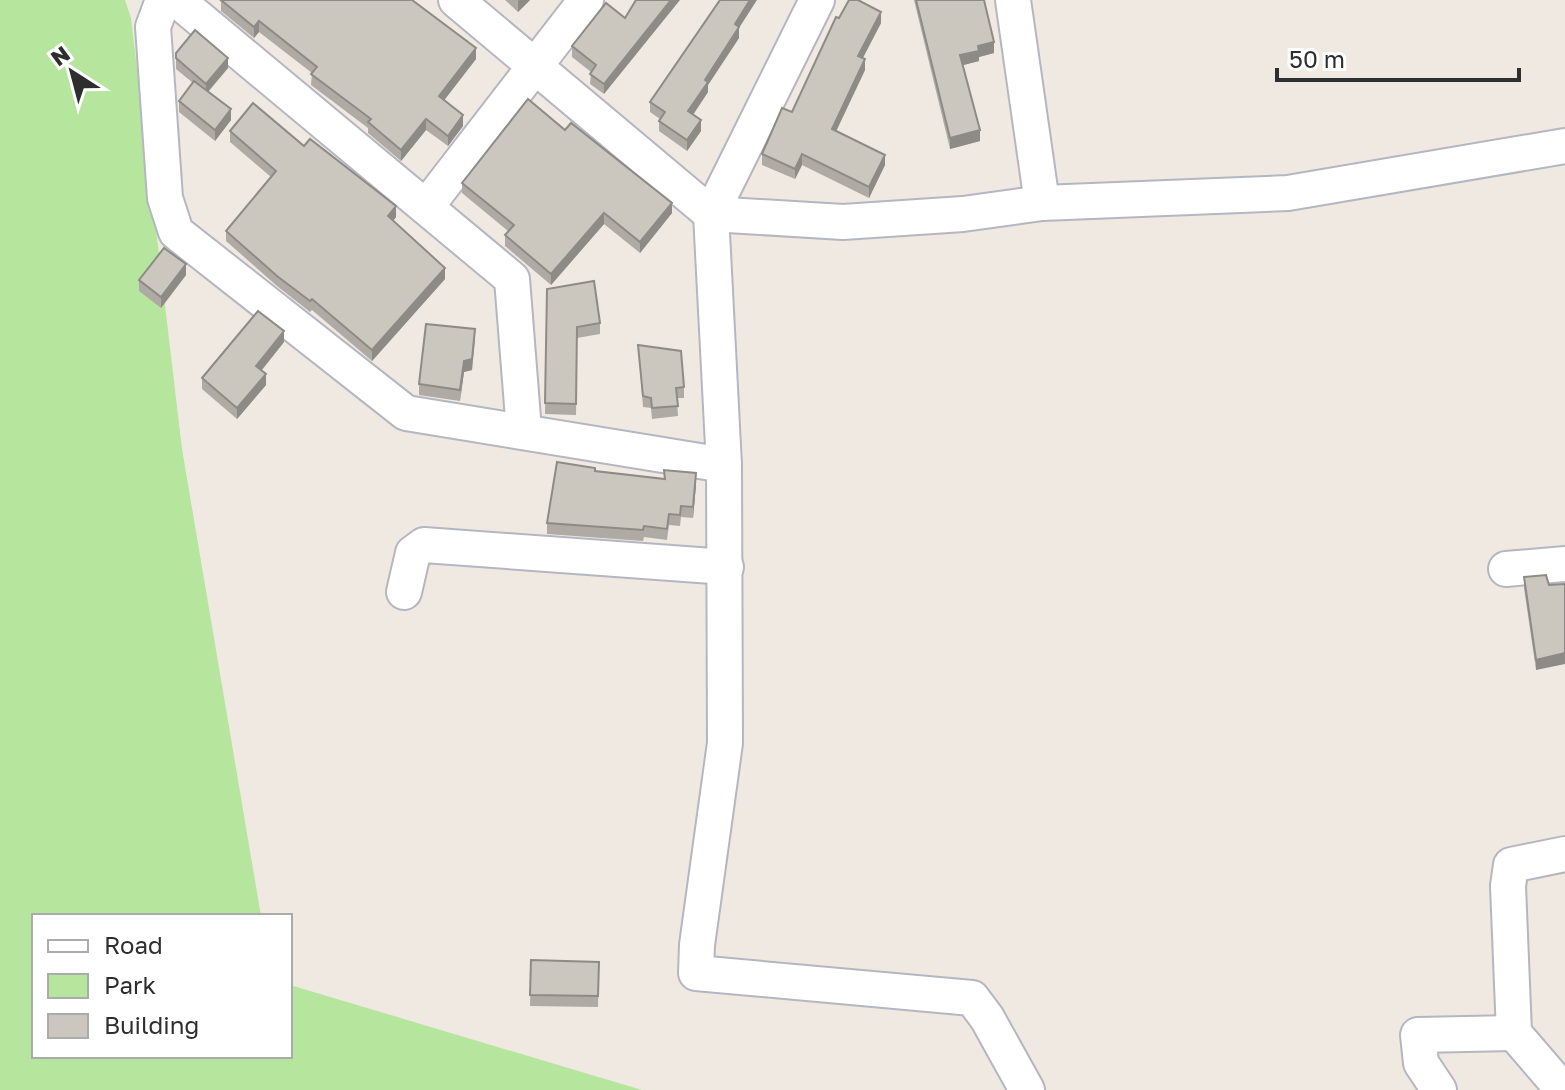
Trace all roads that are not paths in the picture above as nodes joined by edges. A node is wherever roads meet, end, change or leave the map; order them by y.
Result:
1 (163, 0) edge
2 (177, 0) edge
3 (456, 0) edge
4 (586, 0) edge
5 (817, 0) edge
6 (1013, 0) edge
7 (535, 67) junction
8 (1565, 146) edge
9 (1042, 203) junction
10 (426, 207) junction
11 (711, 214) junction
12 (524, 431) junction
13 (724, 465) junction
14 (1565, 564) edge
15 (726, 567) junction
16 (1506, 569) dead end
17 (404, 592) dead end
18 (1565, 854) edge
19 (1514, 1033) junction
20 (1027, 1090) edge
21 (1439, 1090) edge
22 (1563, 1090) edge

1 - 12 street
2 - 10 street
3 - 7 street
4 - 7 street
5 - 11 street
6 - 9 street
7 - 10 street
7 - 11 street
8 - 9 street
9 - 11 street
10 - 12 street
11 - 13 street
12 - 13 street
13 - 15 street
14 - 16 street
15 - 17 street
15 - 20 street
18 - 19 street
19 - 21 street
19 - 22 street

